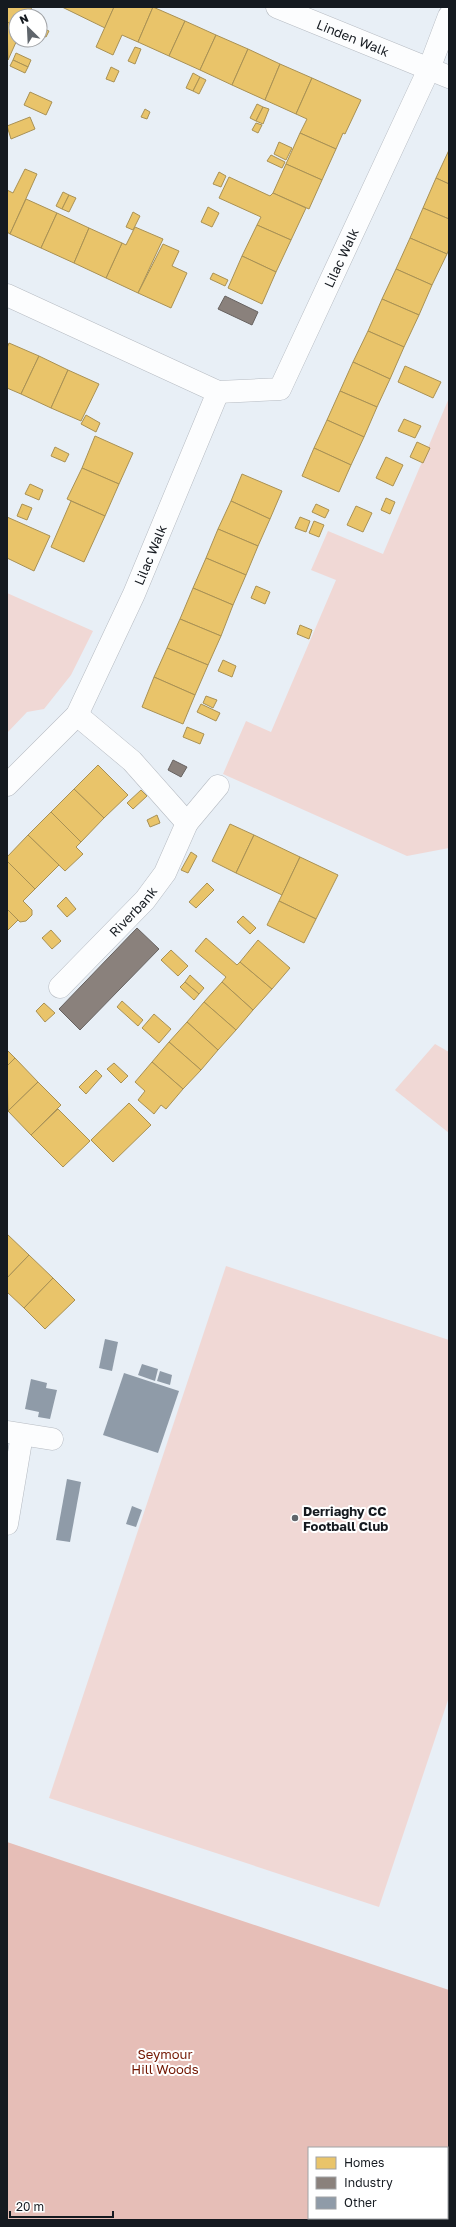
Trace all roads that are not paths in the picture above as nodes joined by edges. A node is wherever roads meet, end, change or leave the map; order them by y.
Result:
1 (277, 7) edge
2 (449, 16) edge
3 (429, 69) junction
4 (449, 77) edge
5 (7, 295) edge
6 (218, 392) junction
7 (77, 715) junction
8 (7, 785) edge
9 (218, 786) dead end
10 (187, 823) junction
11 (60, 987) dead end
12 (14, 1433) edge
13 (52, 1440) dead end
14 (7, 1524) edge

1 - 3 street, Linden Walk
2 - 3 street
3 - 4 street, Linden Walk
3 - 6 street, Lilac Walk
5 - 6 street, Lilac Walk
6 - 7 street, Lilac Walk
7 - 8 street, Lilac Walk
7 - 10 street
9 - 10 street, Riverbank
10 - 11 street, Riverbank
12 - 13 street
12 - 14 street

